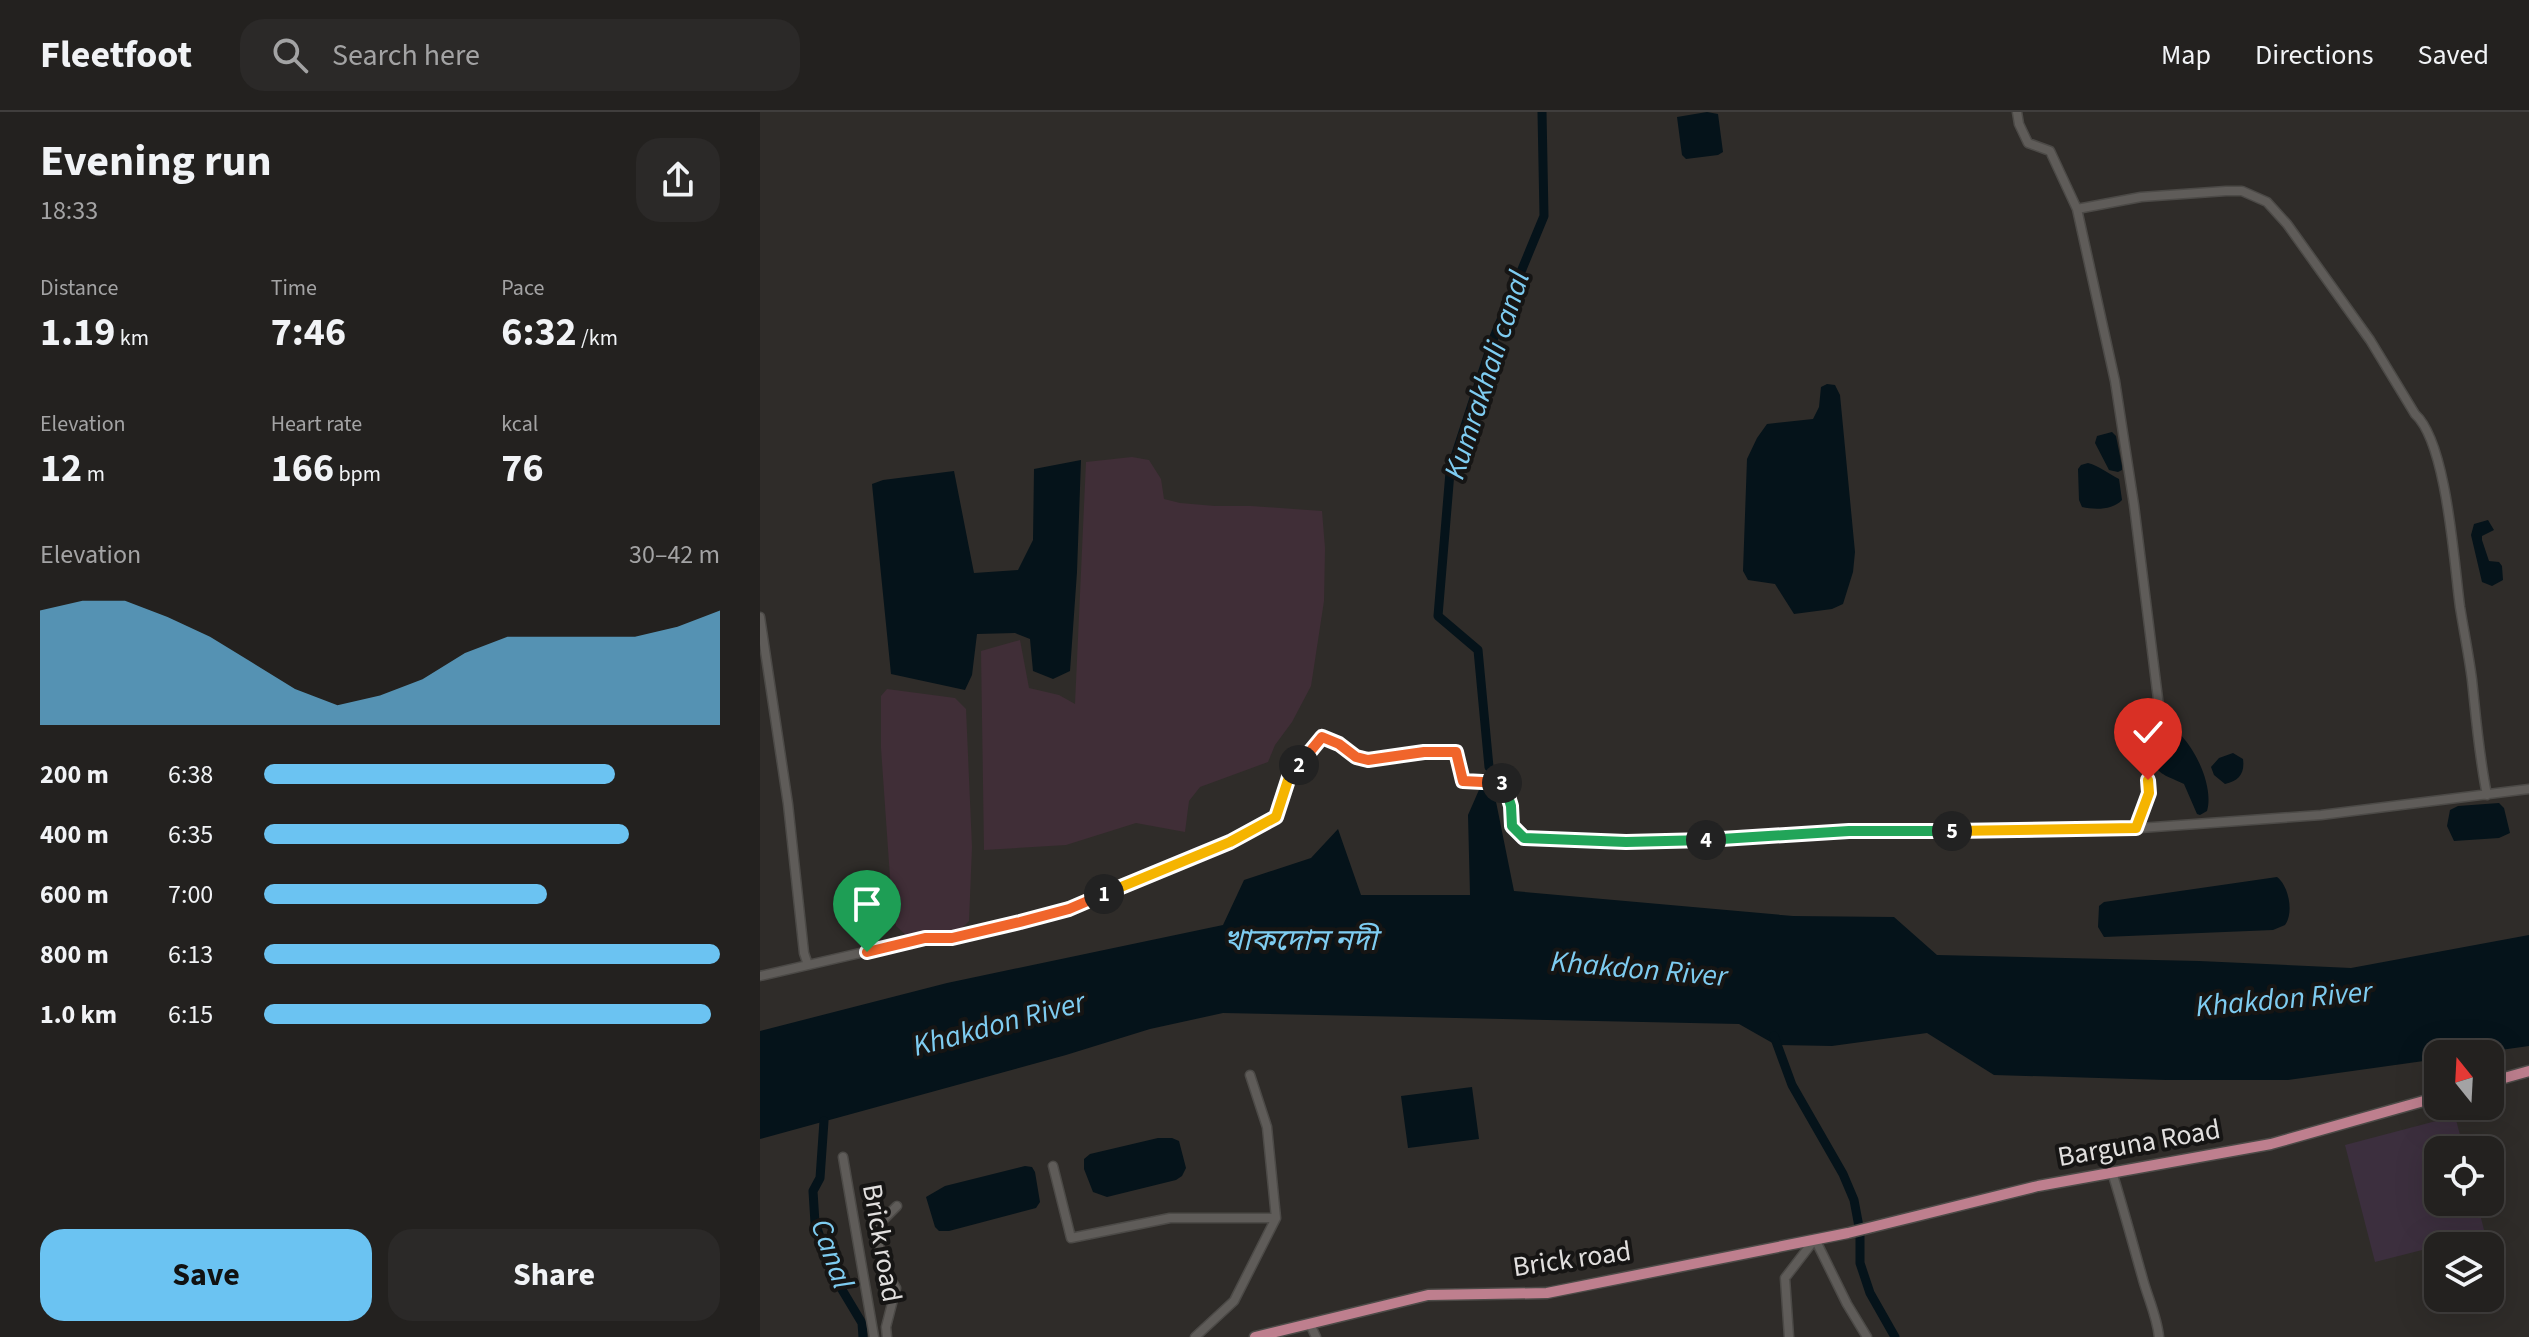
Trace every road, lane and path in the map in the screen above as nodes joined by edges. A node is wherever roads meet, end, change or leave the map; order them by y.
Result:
1 (2017, 112) edge
2 (2077, 209) junction
3 (760, 617) edge
4 (2529, 789) edge
5 (2487, 795) junction
6 (2136, 828) junction
7 (808, 965) junction
8 (760, 976) edge
9 (2529, 1071) edge
10 (1250, 1075) dead end
11 (2504, 1078) edge
12 (2424, 1101) edge
13 (843, 1157) dead end
14 (1053, 1166) dead end
15 (2112, 1172) junction
16 (897, 1206) dead end
17 (1276, 1218) junction
18 (1848, 1233) joint
19 (1815, 1239) junction
20 (1310, 1324) junction
21 (874, 1337) edge
22 (887, 1337) edge
23 (1195, 1337) edge
24 (1255, 1337) edge
25 (1316, 1337) edge
26 (1789, 1337) edge
27 (1867, 1337) edge
28 (2159, 1337) edge

1 - 2 street
2 - 5 street
2 - 6 street
3 - 7 street
4 - 5 street
5 - 6 street
6 - 7 street
7 - 8 street
9 - 11 main road
10 - 17 street
12 - 15 main road, Barguna Road
13 - 21 street, Brick road
14 - 17 street
15 - 18 main road, Barguna Road
15 - 28 street
16 - 22 street
17 - 23 street
18 - 19 main road, Brick road
19 - 20 main road, Brick road
19 - 26 street
19 - 27 street
20 - 24 main road, Brick road
20 - 25 street

